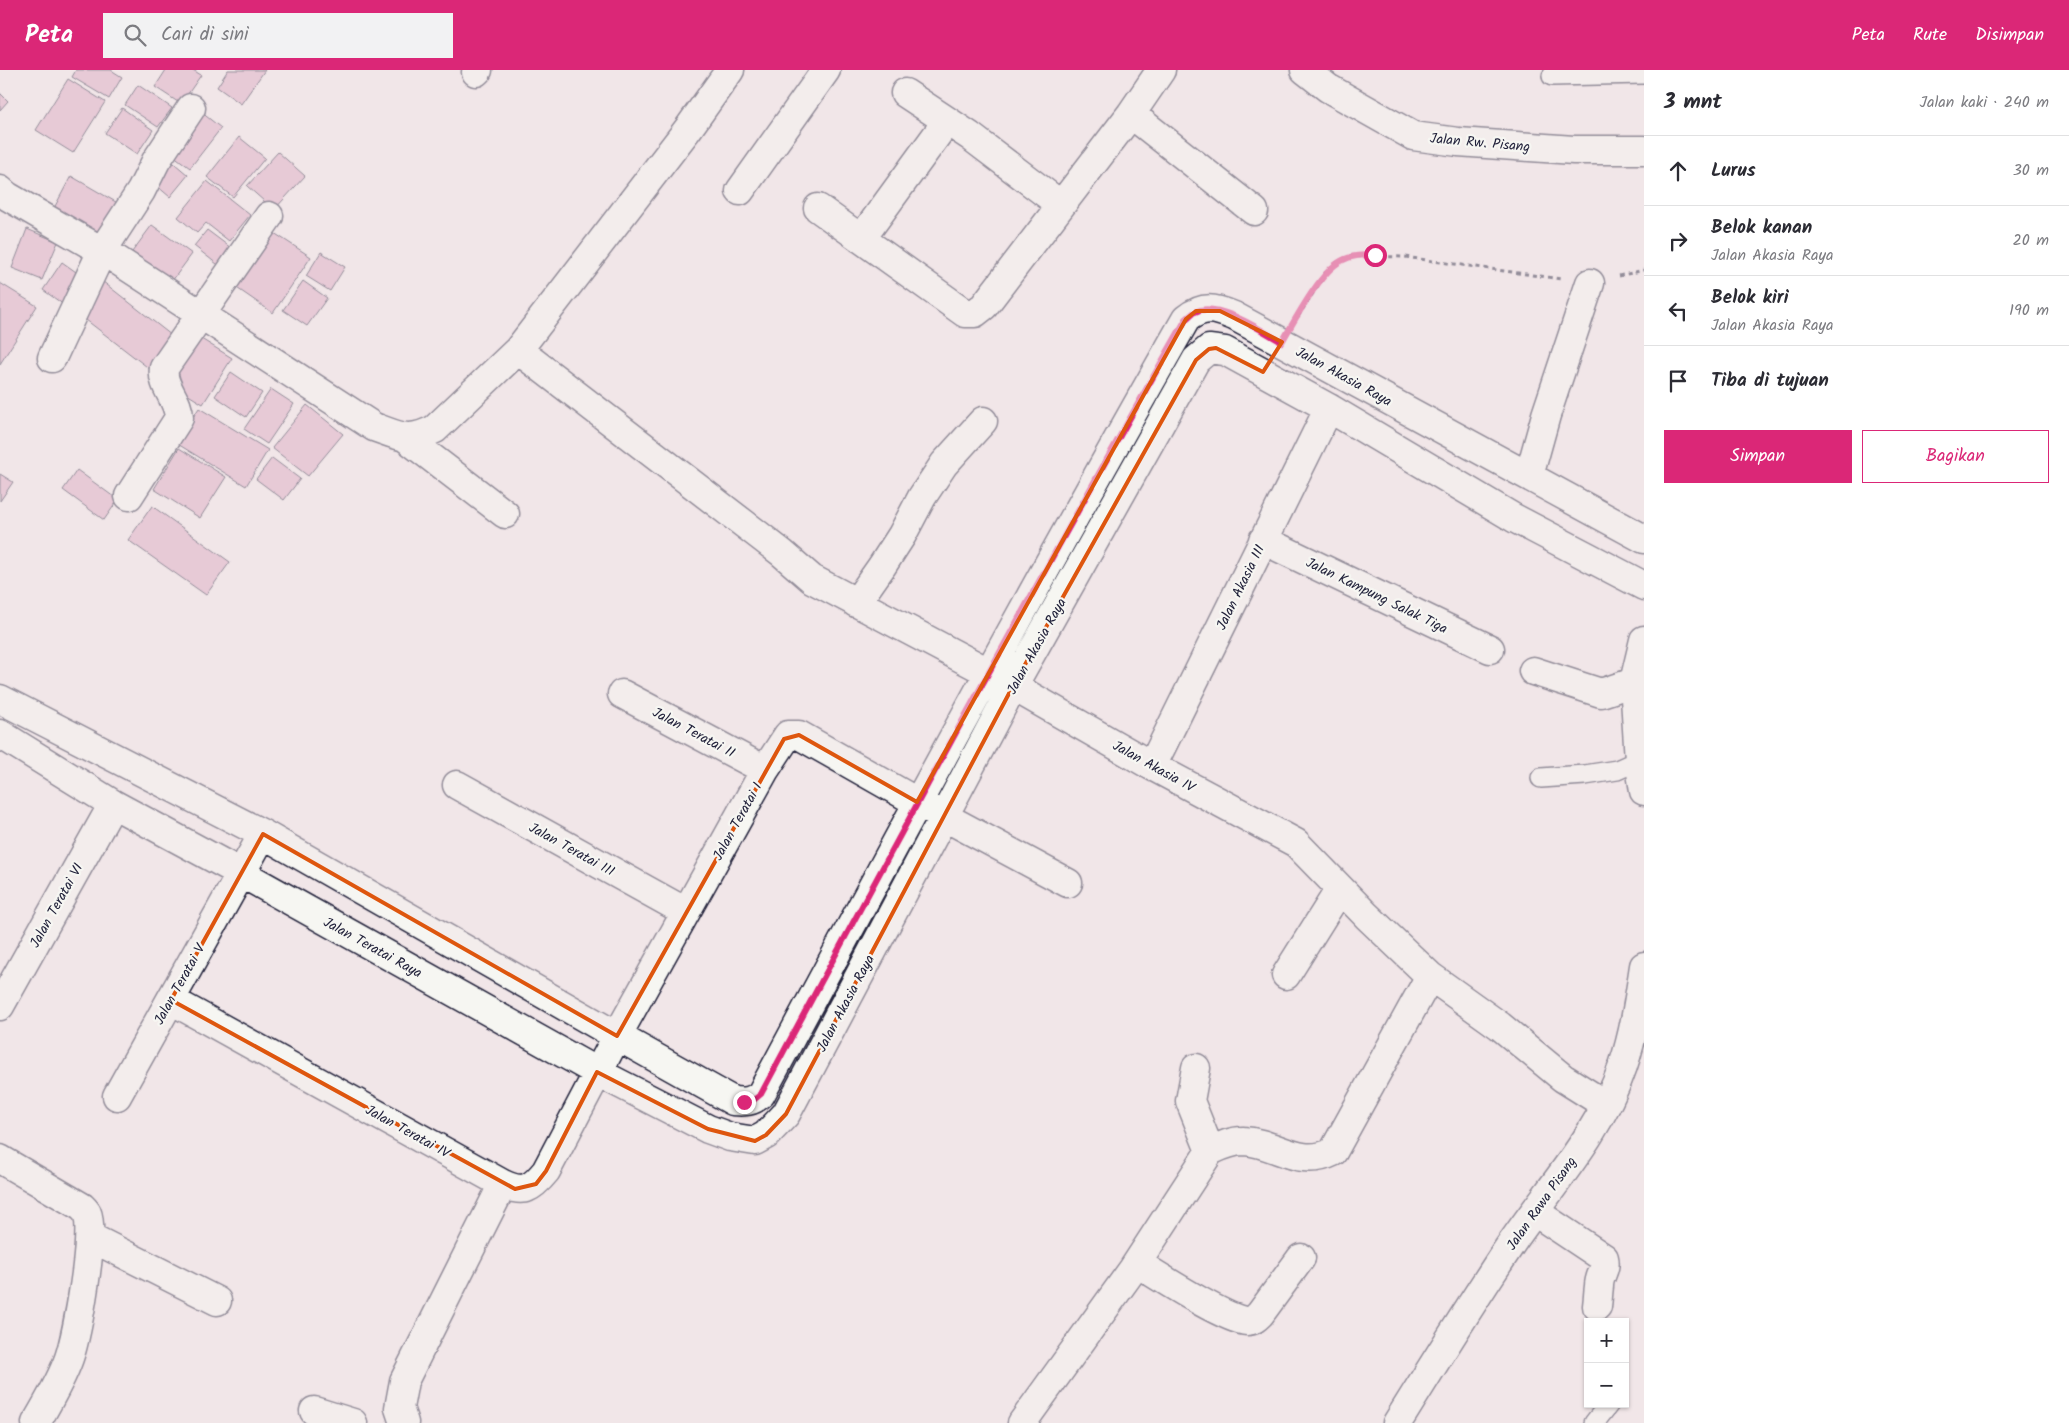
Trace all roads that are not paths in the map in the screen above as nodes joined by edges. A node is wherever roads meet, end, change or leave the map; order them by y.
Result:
1 (730, 70) edge
2 (826, 70) edge
3 (1161, 70) edge
4 (1305, 70) edge
5 (1644, 74) edge
6 (1552, 76) dead end
7 (905, 93) dead end
8 (191, 108) dead end
9 (1131, 114) junction
10 (947, 121) junction
11 (1644, 150) edge
12 (0, 190) edge
13 (740, 191) dead end
14 (1061, 204) junction
15 (818, 208) dead end
16 (1254, 211) dead end
17 (269, 216) dead end
18 (861, 239) junction
19 (102, 251) junction
20 (1590, 283) road end
21 (201, 313) junction
22 (1282, 342) junction
23 (518, 350) junction
24 (52, 358) dead end
25 (1263, 372) junction
26 (1329, 408) junction
27 (983, 421) dead end
28 (406, 438) junction
29 (1529, 476) junction
30 (129, 496) dead end
31 (505, 514) dead end
32 (1644, 539) edge
33 (1263, 540) junction
34 (1644, 586) edge
35 (856, 602) junction
36 (1644, 640) edge
37 (1490, 649) dead end
38 (1533, 671) dead end
39 (988, 672) junction
40 (1634, 682) junction
41 (1013, 686) junction
42 (622, 694) dead end
43 (7, 702) edge
44 (0, 734) edge
45 (1641, 759) edge
46 (1152, 766) junction
47 (765, 770) junction
48 (1541, 778) dead end
49 (457, 785) dead end
50 (1644, 791) edge
51 (917, 802) junction
52 (113, 804) junction
53 (944, 816) junction
54 (263, 834) junction
55 (241, 873) junction
56 (1068, 883) dead end
57 (1340, 889) junction
58 (686, 912) junction
59 (1644, 966) edge
60 (1286, 975) dead end
61 (1430, 976) junction
62 (171, 1000) junction
63 (0, 1006) edge
64 (1640, 1010) edge
65 (617, 1036) junction
66 (1196, 1068) dead end
67 (597, 1072) junction
68 (117, 1096) dead end
69 (1606, 1105) junction
70 (754, 1141) joint
71 (1210, 1151) junction
72 (0, 1159) edge
73 (503, 1184) junction
74 (1535, 1212) junction
75 (90, 1237) junction
76 (1301, 1258) dead end
77 (1137, 1263) junction
78 (217, 1301) dead end
79 (1597, 1306) dead end
80 (1606, 1408) edge
81 (314, 1411) dead end
82 (36, 1423) edge
83 (353, 1423) edge
84 (404, 1423) edge
85 (1022, 1423) edge
86 (1398, 1423) edge
87 (1594, 1423) edge

1 - 23 street
2 - 13 street
3 - 9 street
4 - 11 street, Jalan Rw. Pisang
5 - 6 lane
7 - 10 street
8 - 19 street
9 - 14 street
9 - 16 street
10 - 14 street
10 - 18 street
12 - 19 street
14 - 18 street
15 - 18 street
17 - 21 street
19 - 21 street
19 - 24 street
20 - 29 street
21 - 28 street
21 - 30 street
22 - 25 street
22 - 29 street, Jalan Akasia Raya
22 - 39 street, Jalan Akasia Raya
23 - 28 street
23 - 35 street, Jalan Akasia IV
25 - 26 street, Jalan Akasia Raya
25 - 41 street, Jalan Akasia Raya
26 - 33 street, Jalan Akasia III
26 - 34 street, Jalan Akasia Raya
27 - 35 street
28 - 31 street
29 - 32 street, Jalan Akasia Raya
33 - 37 street, Jalan Kampung Salak Tiga
33 - 46 street, Jalan Akasia III
35 - 39 street, Jalan Akasia IV
36 - 40 street
38 - 40 street
39 - 41 street, Jalan Akasia IV
39 - 51 street, Jalan Akasia Raya
40 - 45 street
41 - 46 street, Jalan Akasia IV
41 - 53 street, Jalan Akasia Raya
42 - 47 street, Jalan Teratai II
43 - 44 street
43 - 54 street
44 - 52 street, Jalan Teratai Raya
45 - 48 lane
45 - 50 street
46 - 57 street, Jalan Akasia IV
47 - 51 street, Jalan Teratai I
47 - 58 street, Jalan Teratai I
49 - 58 street, Jalan Teratai III
51 - 53 street, Jalan Teratai I
51 - 65 street, Jalan Akasia Raya
52 - 55 street, Jalan Teratai Raya
52 - 63 street, Jalan Teratai VI
53 - 56 street, Jalan Teratai I
53 - 70 street, Jalan Akasia Raya
54 - 55 street, Jalan Teratai V
54 - 65 street
55 - 62 street, Jalan Teratai V
55 - 67 street, Jalan Teratai Raya
57 - 60 street
57 - 61 street, Jalan Akasia IV
58 - 65 street, Jalan Teratai I
59 - 64 street, Jalan Rawa Pisang
61 - 69 street, Jalan Akasia IV
61 - 71 street
62 - 68 street, Jalan Teratai V
62 - 73 street, Jalan Teratai IV
64 - 69 street, Jalan Rawa Pisang
65 - 67 street, Jalan Teratai I
66 - 71 street
67 - 70 street, Jalan Teratai Raya
67 - 73 street, Jalan Teratai IV
69 - 74 street, Jalan Rawa Pisang
71 - 77 street
72 - 75 street
73 - 84 street
74 - 79 street
74 - 86 street, Jalan Rawa Pisang
75 - 78 street
75 - 82 street
76 - 77 street
77 - 85 street
80 - 87 lane
81 - 83 street

